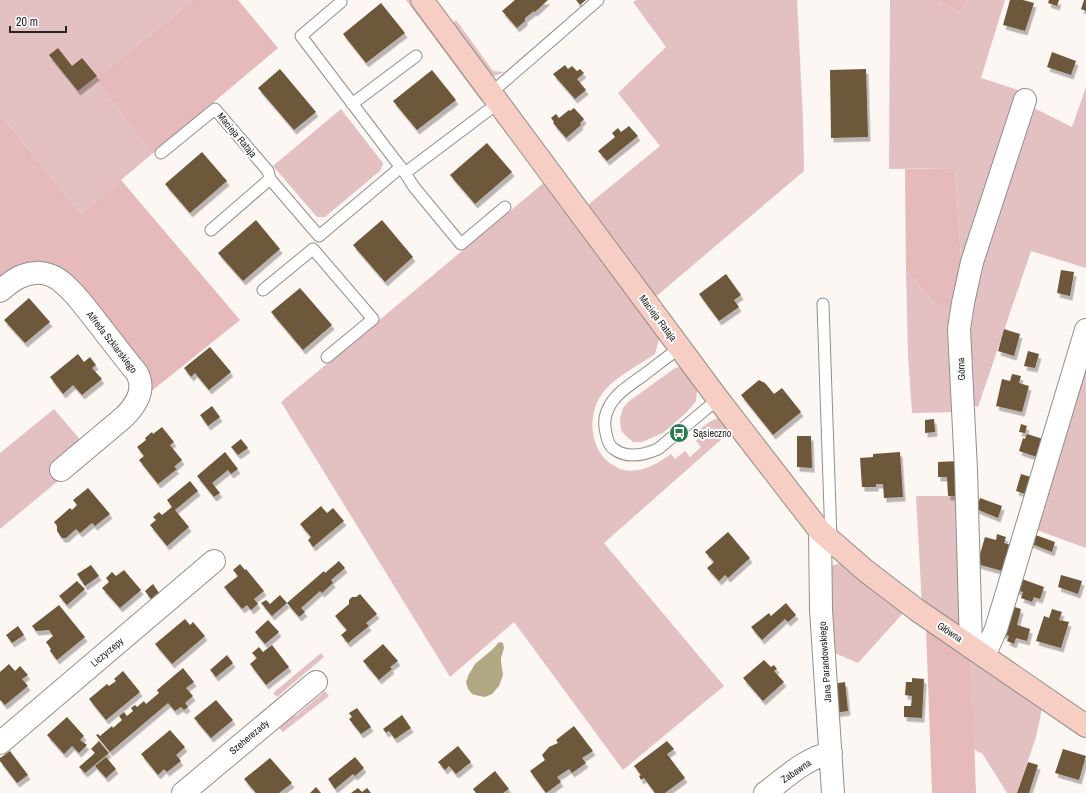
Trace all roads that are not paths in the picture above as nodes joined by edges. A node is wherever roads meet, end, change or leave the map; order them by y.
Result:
1 (422, 0) edge
2 (598, 0) edge
3 (341, 2) dead end
4 (416, 56) dead end
5 (495, 98) junction
6 (1025, 100) dead end
7 (352, 104) junction
8 (161, 153) dead end
9 (403, 170) junction
10 (270, 180) junction
11 (505, 207) dead end
12 (211, 230) dead end
13 (319, 236) junction
14 (316, 253) junction
15 (263, 290) dead end
16 (0, 291) edge
17 (823, 304) dead end
18 (1086, 330) edge
19 (680, 348) junction
20 (326, 357) dead end
21 (718, 399) junction
22 (61, 470) dead end
23 (825, 536) junction
24 (848, 556) junction
25 (214, 562) dead end
26 (820, 568) junction
27 (977, 651) junction
28 (316, 682) dead end
29 (1086, 726) edge
30 (0, 743) edge
31 (831, 753) junction
32 (183, 793) edge
33 (765, 793) edge
34 (833, 793) edge

1 - 5 street, Macieja Rataja
2 - 5 lane
3 - 7 lane
4 - 7 lane
5 - 9 lane
5 - 19 street, Macieja Rataja
6 - 27 street, Górna
7 - 9 lane
8 - 10 lane, Macieja Rataja
9 - 11 lane
9 - 13 lane
10 - 12 lane
10 - 13 lane, Macieja Rataja
13 - 14 lane
14 - 15 lane
14 - 20 lane
16 - 22 street, Alfreda Szklarskiego
17 - 23 lane
18 - 27 street
19 - 21 street, Macieja Rataja
19 - 21 lane
21 - 23 street, Macieja Rataja
23 - 24 street, Główna
23 - 26 street, Jana Parandowskiego
24 - 26 street
24 - 27 street, Główna
25 - 30 street, Liczyrzepy
26 - 31 street, Jana Parandowskiego
27 - 29 street, Główna
28 - 32 street, Szeherezady
31 - 33 street, Zabawna
31 - 34 street, Jana Parandowskiego

